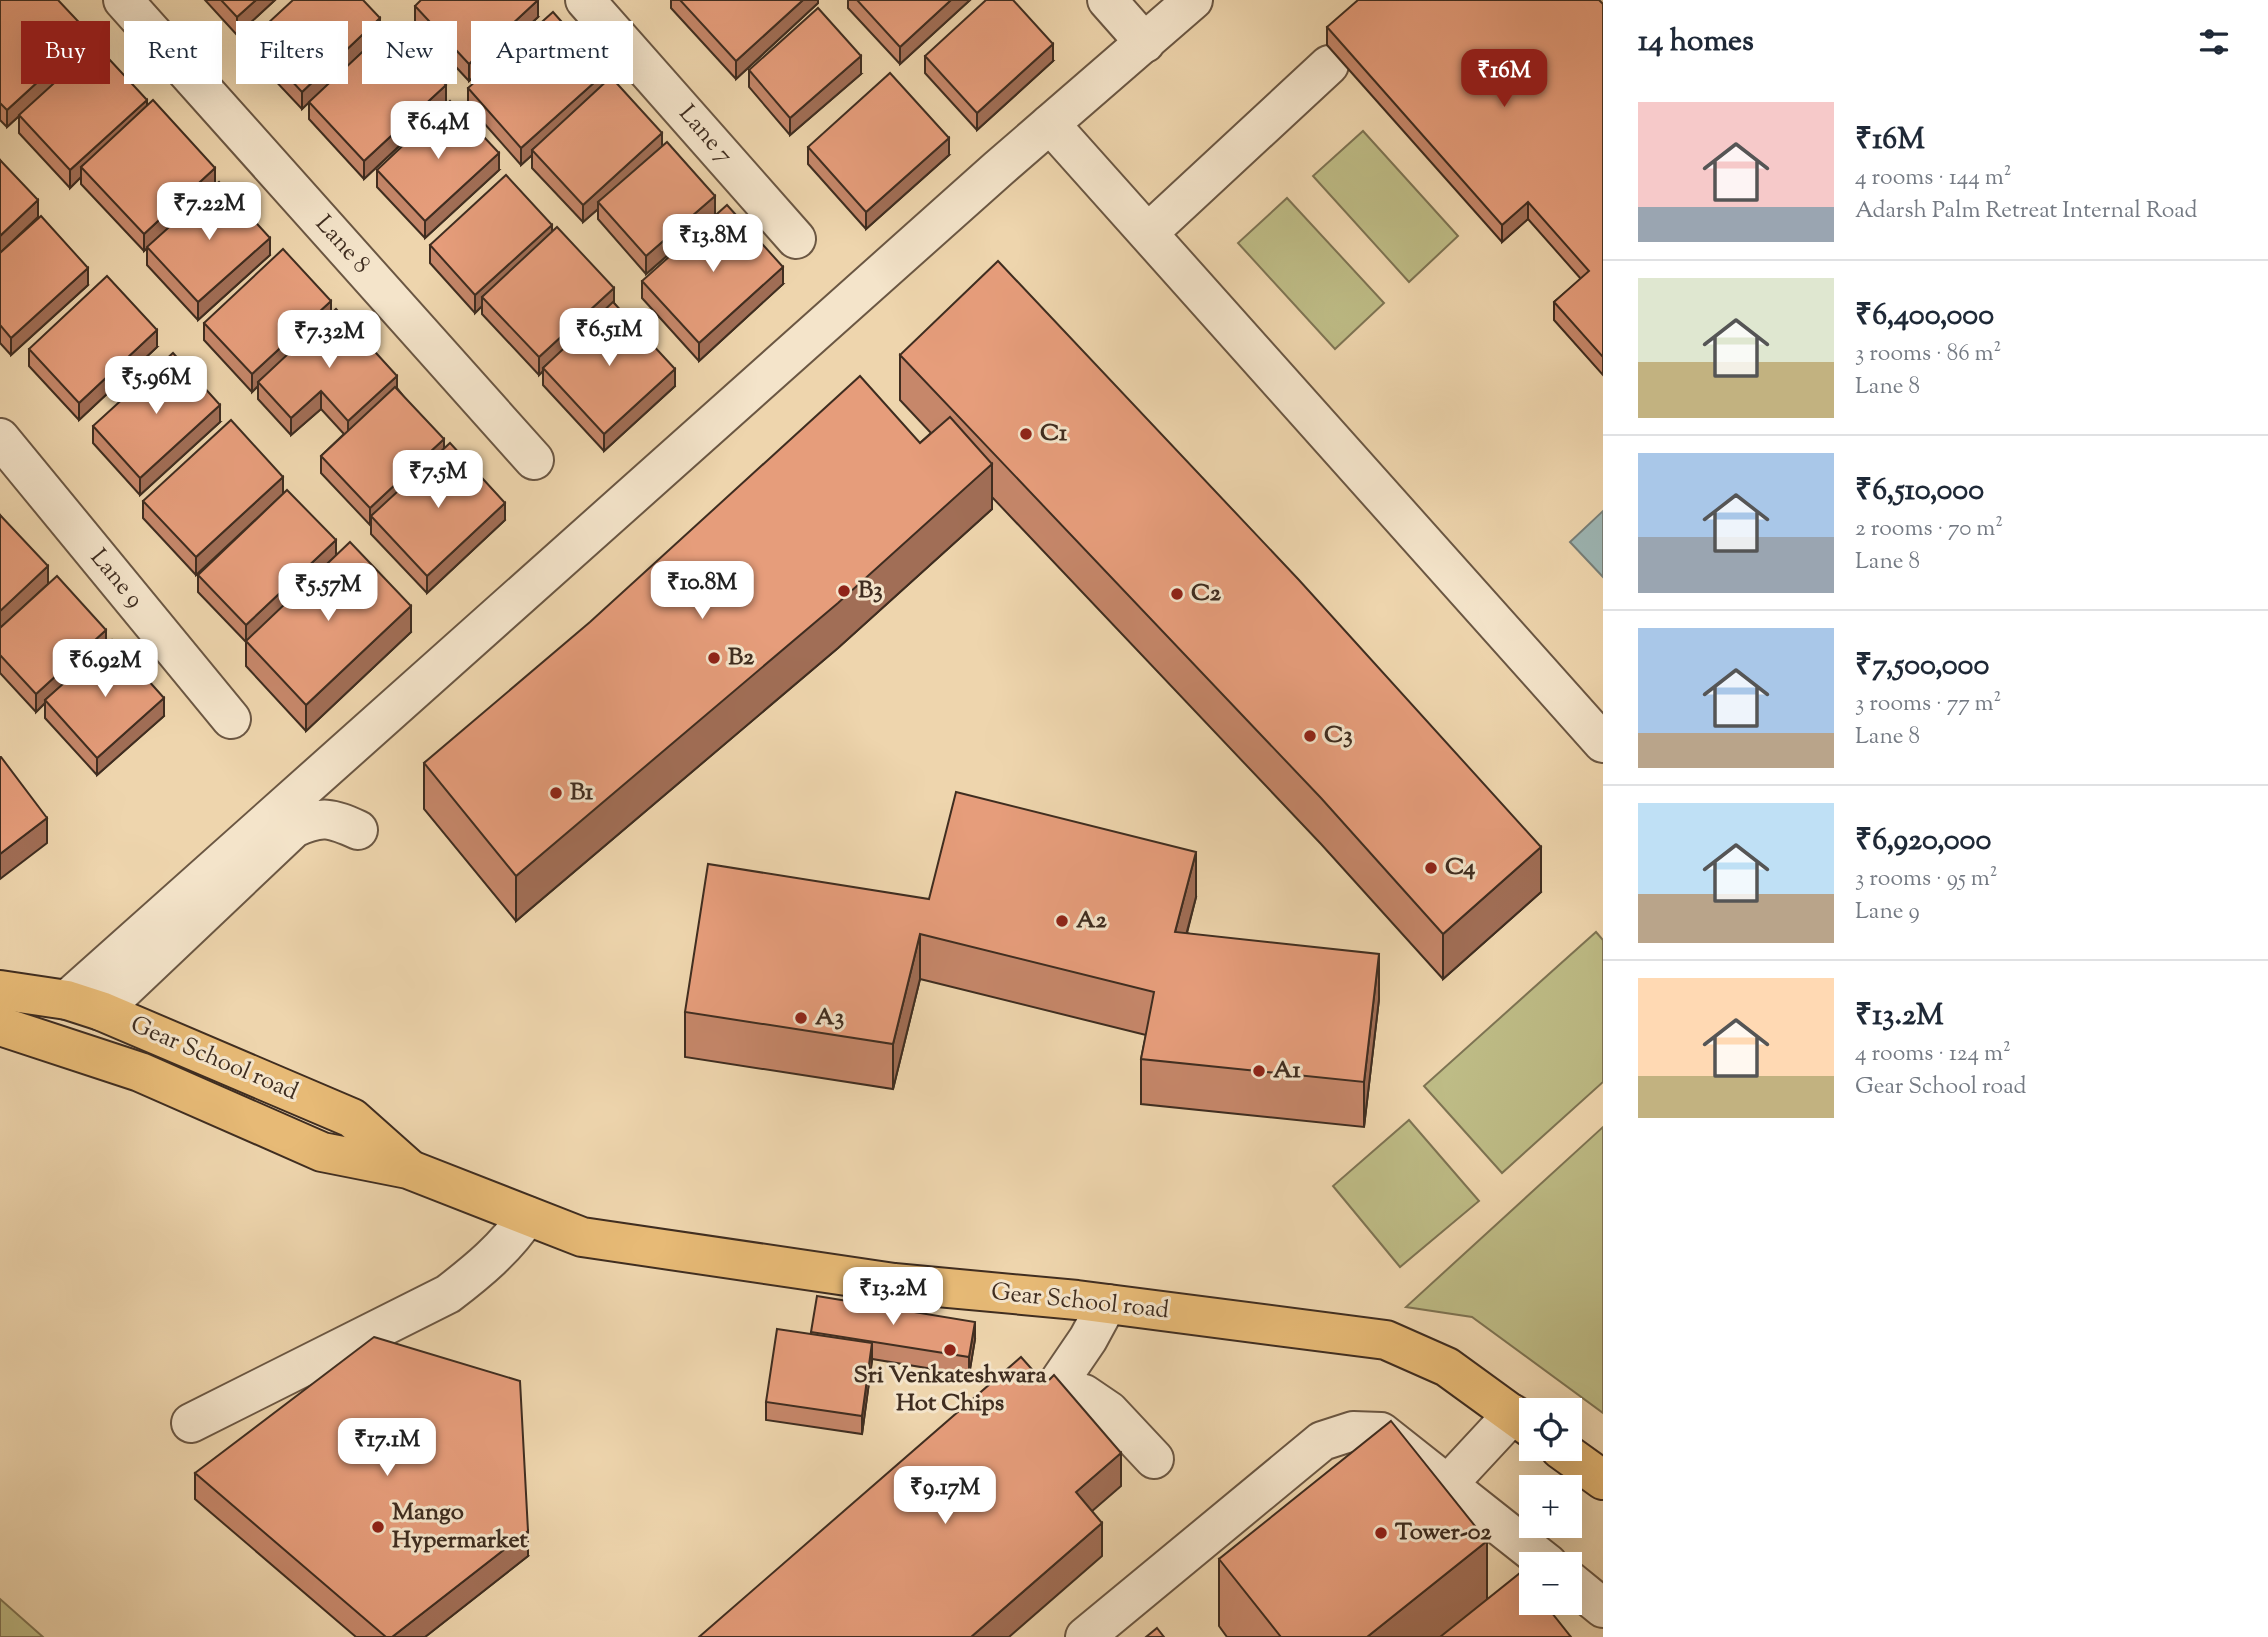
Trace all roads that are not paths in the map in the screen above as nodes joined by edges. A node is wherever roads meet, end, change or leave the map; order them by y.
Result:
1 (123, 0) edge
2 (585, 0) edge
3 (1107, 0) edge
4 (1193, 0) edge
5 (1145, 43) junction
6 (1329, 65) dead end
7 (1050, 124) junction
8 (1149, 232) junction
9 (796, 239) dead end
10 (0, 438) edge
11 (534, 460) dead end
12 (231, 719) dead end
13 (1603, 743) edge
14 (358, 830) dead end
15 (2, 1006) edge
16 (84, 1006) junction
17 (408, 1169) junction
18 (527, 1216) junction
19 (1107, 1304) junction
20 (1519, 1419) edge
21 (191, 1423) dead end
22 (1519, 1424) edge
23 (1154, 1459) dead end
24 (1577, 1461) edge
25 (1603, 1480) edge
26 (1447, 1485) junction
27 (1533, 1552) edge
28 (1582, 1591) edge
29 (1603, 1608) edge
30 (1085, 1637) edge

1 - 11 street, Lane 8
2 - 9 street, Lane 7
3 - 5 street
4 - 5 street
5 - 7 street
6 - 8 street
7 - 8 street
7 - 16 street
8 - 13 street
10 - 12 street, Lane 9
14 - 16 street
15 - 16 main road, Gear School road
15 - 17 main road, Gear School road
16 - 17 main road, Gear School road
17 - 18 main road, Gear School road
18 - 19 main road, Gear School road
18 - 21 street
19 - 20 main road, Gear School road
19 - 23 street
22 - 26 street
24 - 25 main road
26 - 27 street
26 - 30 street
28 - 29 street

